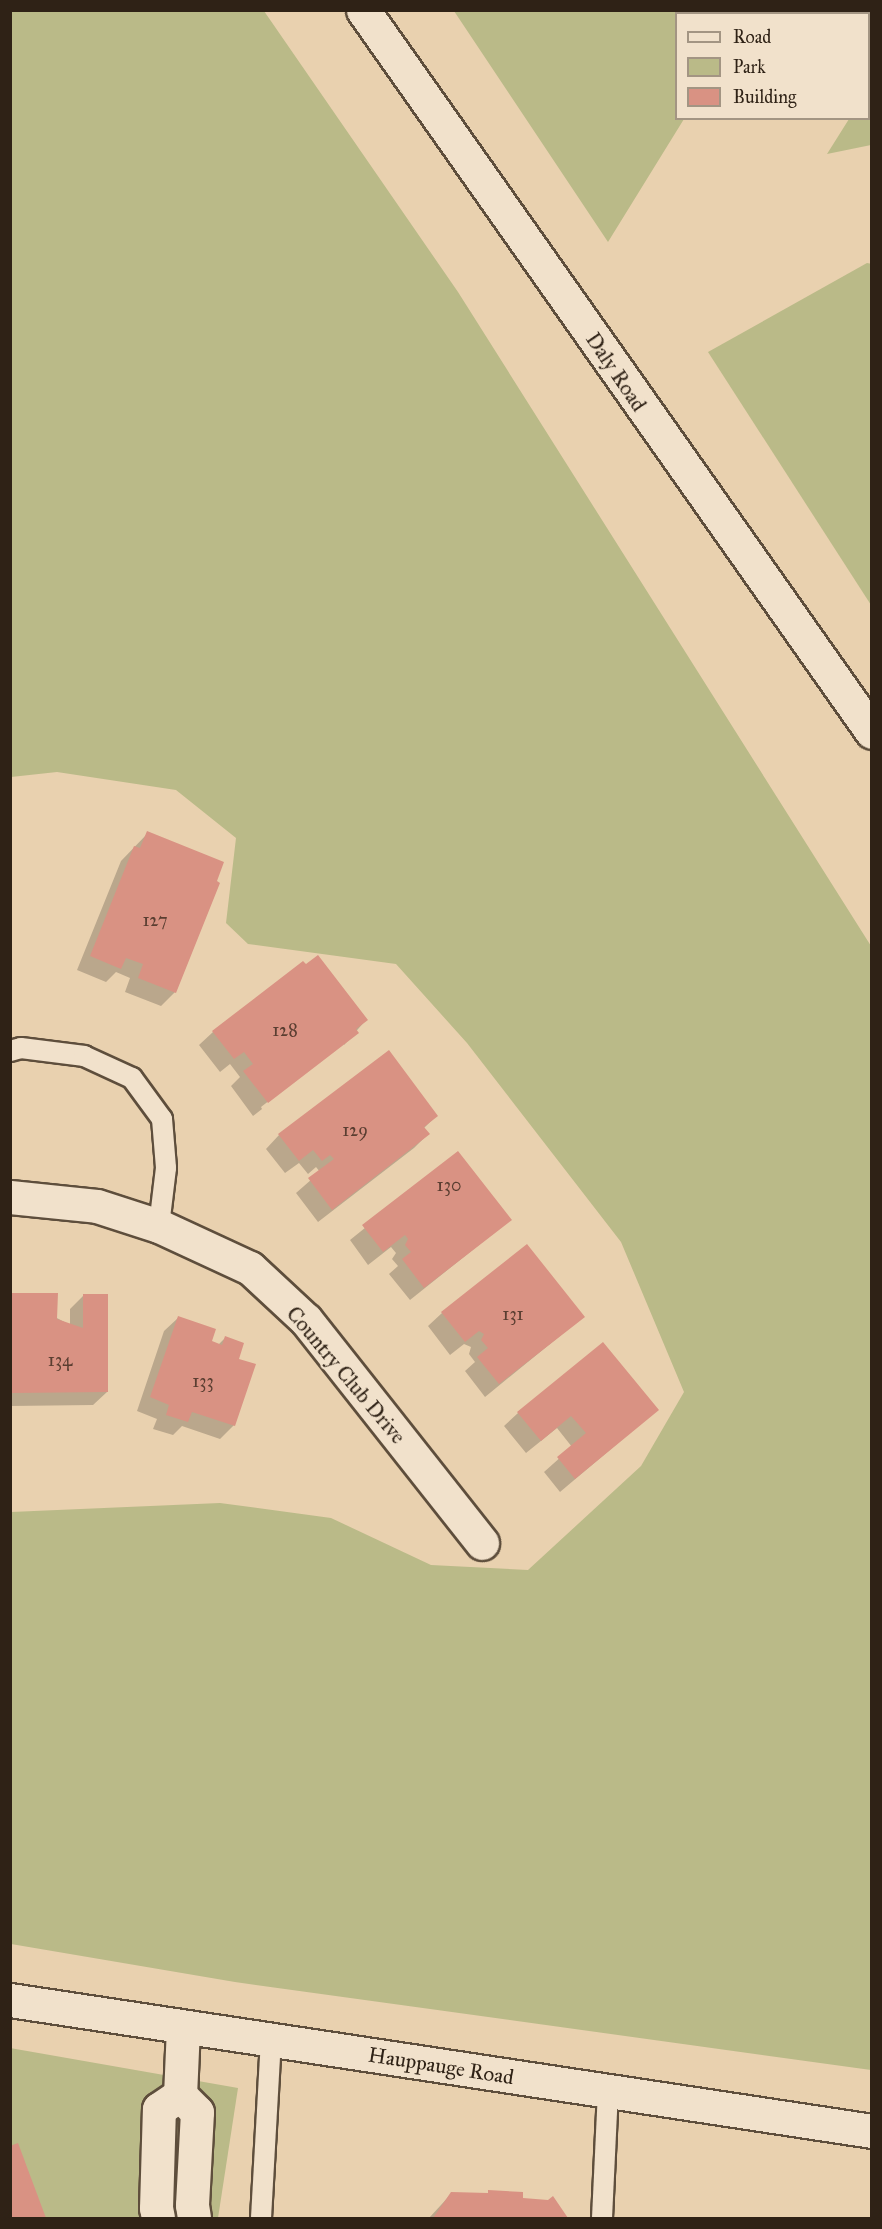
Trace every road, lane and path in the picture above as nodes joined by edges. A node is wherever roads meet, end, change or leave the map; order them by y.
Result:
1 (363, 10) edge
2 (872, 732) edge
3 (10, 1051) edge
4 (10, 1197) edge
5 (159, 1226) junction
6 (482, 1543) dead end
7 (10, 2000) edge
8 (183, 2026) junction
9 (271, 2040) junction
10 (608, 2091) junction
11 (180, 2095) junction
12 (872, 2132) edge
13 (158, 2218) edge
14 (194, 2218) edge
15 (261, 2218) edge
16 (602, 2218) edge

1 - 2 street, Daly Road
3 - 5 lane
4 - 5 street, Country Club Drive
5 - 6 street, Country Club Drive
7 - 8 street, Hauppauge Road
8 - 9 street, Hauppauge Road
8 - 11 street
9 - 10 street, Hauppauge Road
9 - 15 lane
10 - 12 street, Hauppauge Road
10 - 16 lane
11 - 13 street
11 - 14 street

